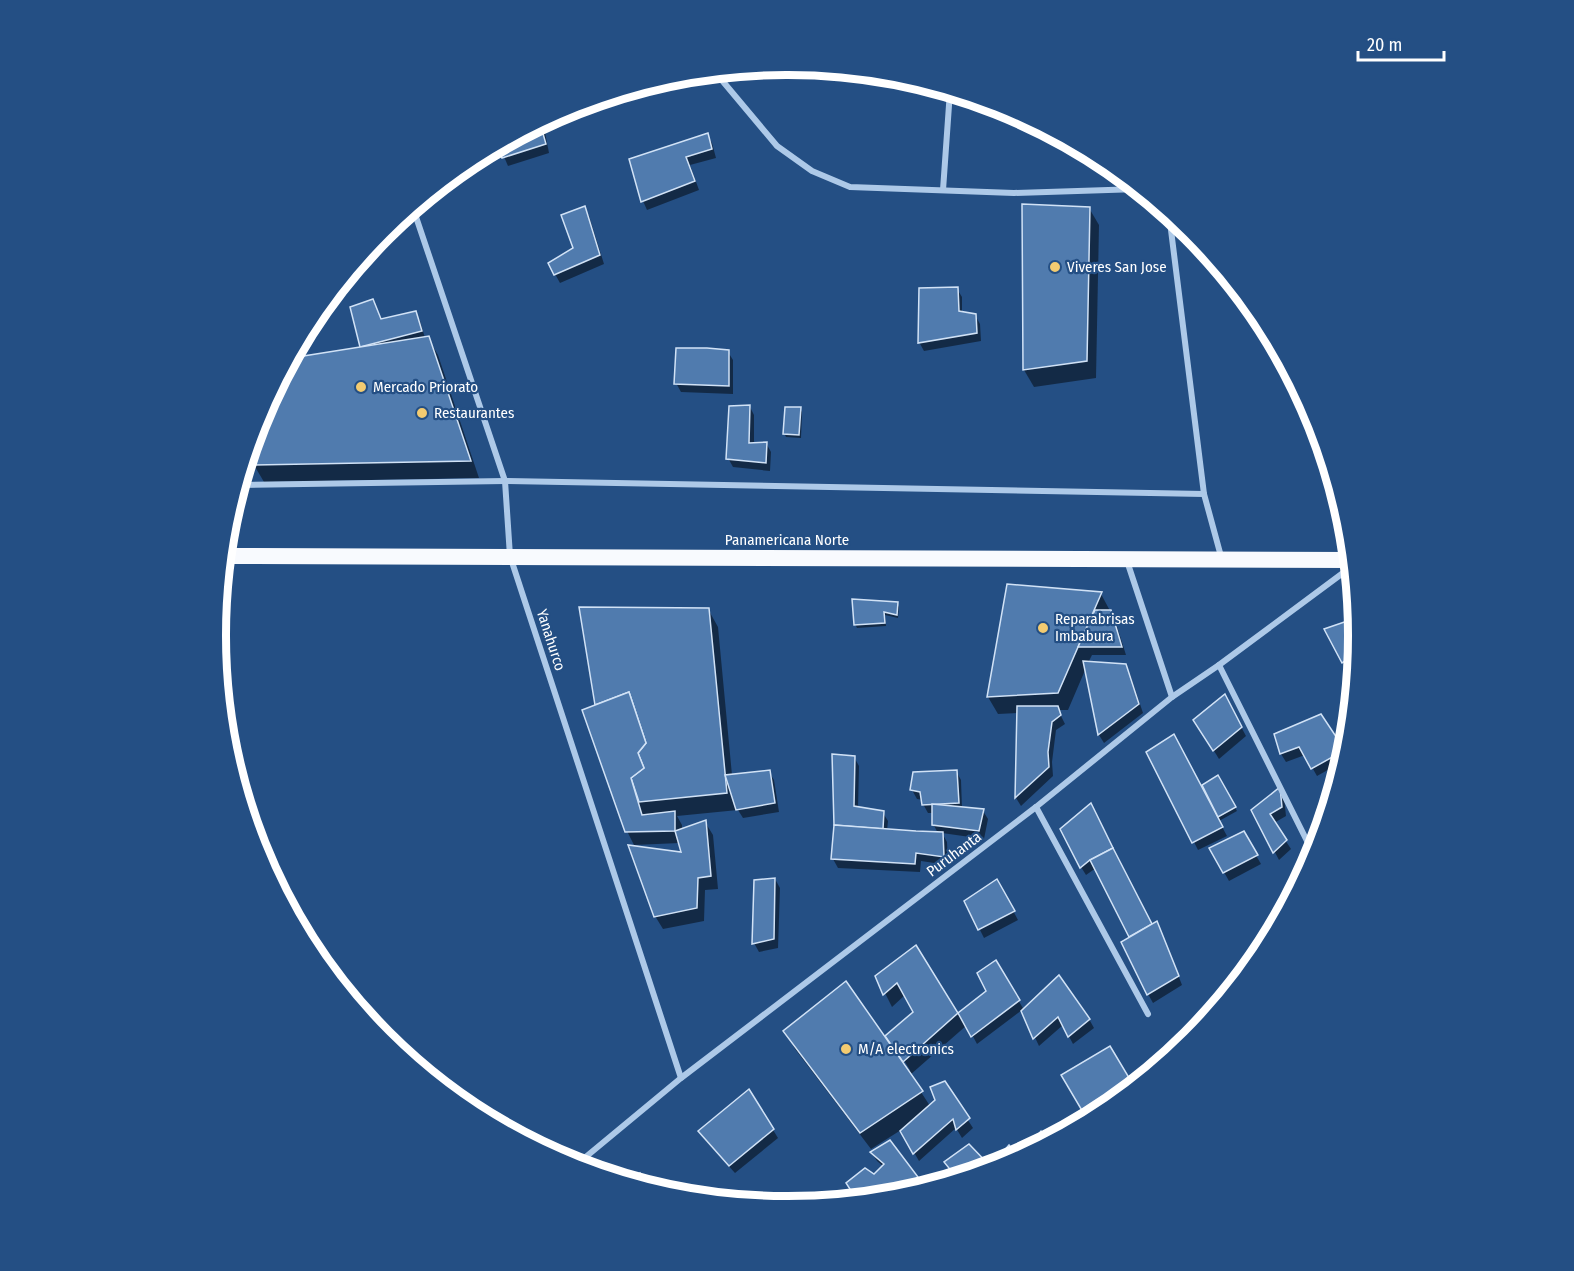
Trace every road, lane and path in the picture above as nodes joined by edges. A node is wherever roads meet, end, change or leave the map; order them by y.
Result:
1 (721, 79) edge
2 (949, 99) edge
3 (1126, 189) edge
4 (943, 190) junction
5 (416, 215) edge
6 (1171, 227) edge
7 (505, 481) junction
8 (247, 485) edge
9 (1204, 494) junction
10 (232, 556) edge
11 (510, 556) junction
12 (1222, 560) junction
13 (1343, 560) edge
14 (1127, 561) junction
15 (1344, 572) edge
16 (1220, 665) junction
17 (1172, 697) junction
18 (1036, 807) junction
19 (1308, 843) edge
20 (1148, 1014) dead end
21 (681, 1078) junction
22 (585, 1158) edge

1 - 4 street
2 - 4 street
3 - 4 street
5 - 7 street, Yanahurco
6 - 9 street
7 - 8 street
7 - 9 street
7 - 11 street, Yanahurco
9 - 12 street
10 - 11 highway, Panamericana Norte
11 - 14 highway, Panamericana Norte
11 - 21 street, Yanahurco
12 - 13 highway, Panamericana Norte
12 - 14 highway, Panamericana Norte
14 - 17 street
15 - 16 street, Puruhanta
16 - 17 street, Puruhanta
16 - 19 street
17 - 18 street, Puruhanta
18 - 20 street
18 - 21 street, Puruhanta
21 - 22 street, Puruhanta

